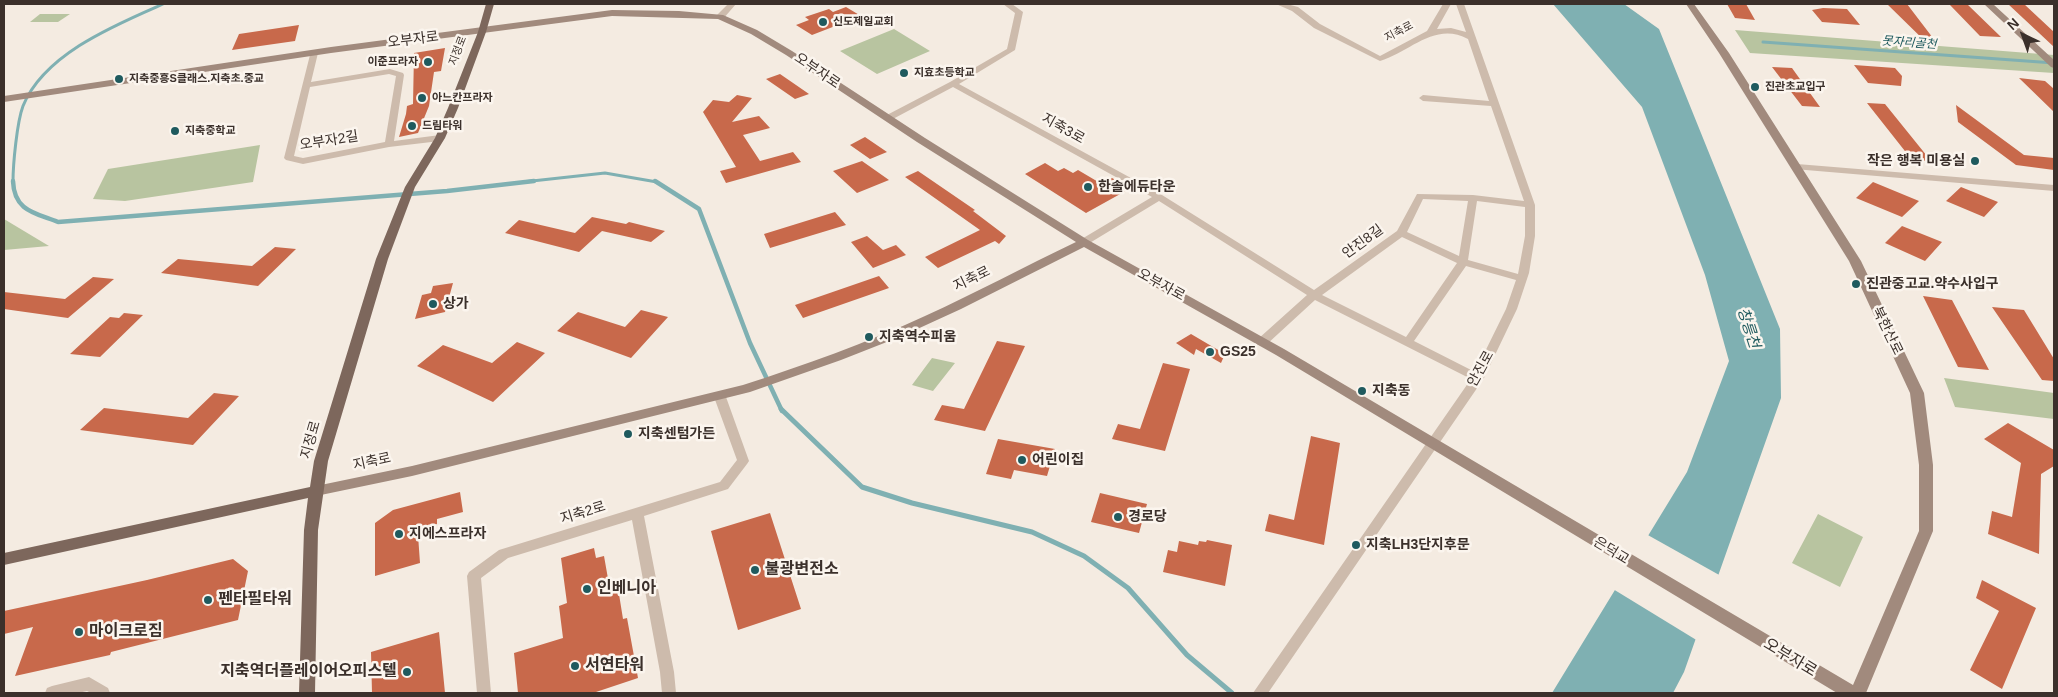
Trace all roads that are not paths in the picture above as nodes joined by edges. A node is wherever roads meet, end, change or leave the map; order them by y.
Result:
1 (490, 4) edge
2 (732, 4) edge
3 (1007, 4) edge
4 (1280, 4) edge
5 (1447, 4) edge
6 (1460, 4) edge
7 (1690, 4) edge
8 (1988, 4) edge
9 (720, 17) junction
10 (482, 32) junction
11 (1430, 33) junction
12 (1471, 37) junction
13 (314, 53) junction
14 (2054, 65) edge
15 (953, 84) junction
16 (307, 85) junction
17 (1423, 98) dead end
18 (4, 99) edge
19 (1496, 104) junction
20 (888, 118) junction
21 (440, 138) junction
22 (390, 144) junction
23 (1797, 167) junction
24 (2054, 188) edge
25 (1159, 197) junction
26 (1473, 198) junction
27 (1530, 205) junction
28 (1401, 233) junction
29 (1084, 242) junction
30 (1463, 262) junction
31 (1522, 278) junction
32 (1314, 295) junction
33 (1262, 342) junction
34 (1408, 343) junction
35 (1478, 378) junction
36 (720, 397) junction
37 (1432, 444) junction
38 (1492, 480) joint
39 (316, 491) junction
40 (637, 513) junction
41 (4, 559) edge
42 (1731, 622) joint
43 (1261, 691) edge
44 (665, 692) edge
45 (52, 693) edge
46 (103, 693) edge
47 (307, 693) edge
48 (484, 693) edge
49 (1851, 693) edge
50 (1858, 693) edge

1 - 10 main road, 지정로
2 - 9 street
3 - 15 street
4 - 11 street, 지축로
5 - 11 street, 지축로
6 - 12 street, 안진로
7 - 23 main road, 북한산로
8 - 14 main road
9 - 10 main road, 오부자로
9 - 20 main road, 오부자로
10 - 13 main road, 오부자로
10 - 21 main road, 지정로
11 - 12 street
12 - 19 street, 안진로
13 - 16 street, 오부자2길
13 - 18 main road, 오부자로
15 - 20 street
15 - 25 street, 지축3로
16 - 22 street
16 - 22 street, 오부자2길
17 - 19 street
19 - 27 street, 안진로
20 - 29 main road, 오부자로
21 - 22 street, 오부자2길
21 - 39 main road, 지정로
23 - 24 street
23 - 50 main road, 북한산로
25 - 29 street, 지축로
25 - 32 street
26 - 27 street, 안진8길
26 - 28 street, 안진8길
26 - 30 street
27 - 31 street, 안진로
28 - 30 street
28 - 32 street, 안진8길
29 - 33 main road, 오부자로
29 - 36 main road, 지축로
30 - 31 street
30 - 34 street
31 - 35 street, 안진로
32 - 33 street, 안진8길
32 - 34 street
33 - 37 main road, 오부자로
34 - 35 street
35 - 37 street, 안진로
36 - 39 main road, 지축로
36 - 40 street, 지축2로
37 - 38 main road, 오부자로
37 - 43 street, 안진로
38 - 42 main road, 은덕교
39 - 41 main road, 지축로
39 - 47 main road, 지정로
40 - 44 street
40 - 48 street, 지축2로
42 - 49 main road, 오부자로
45 - 46 street

